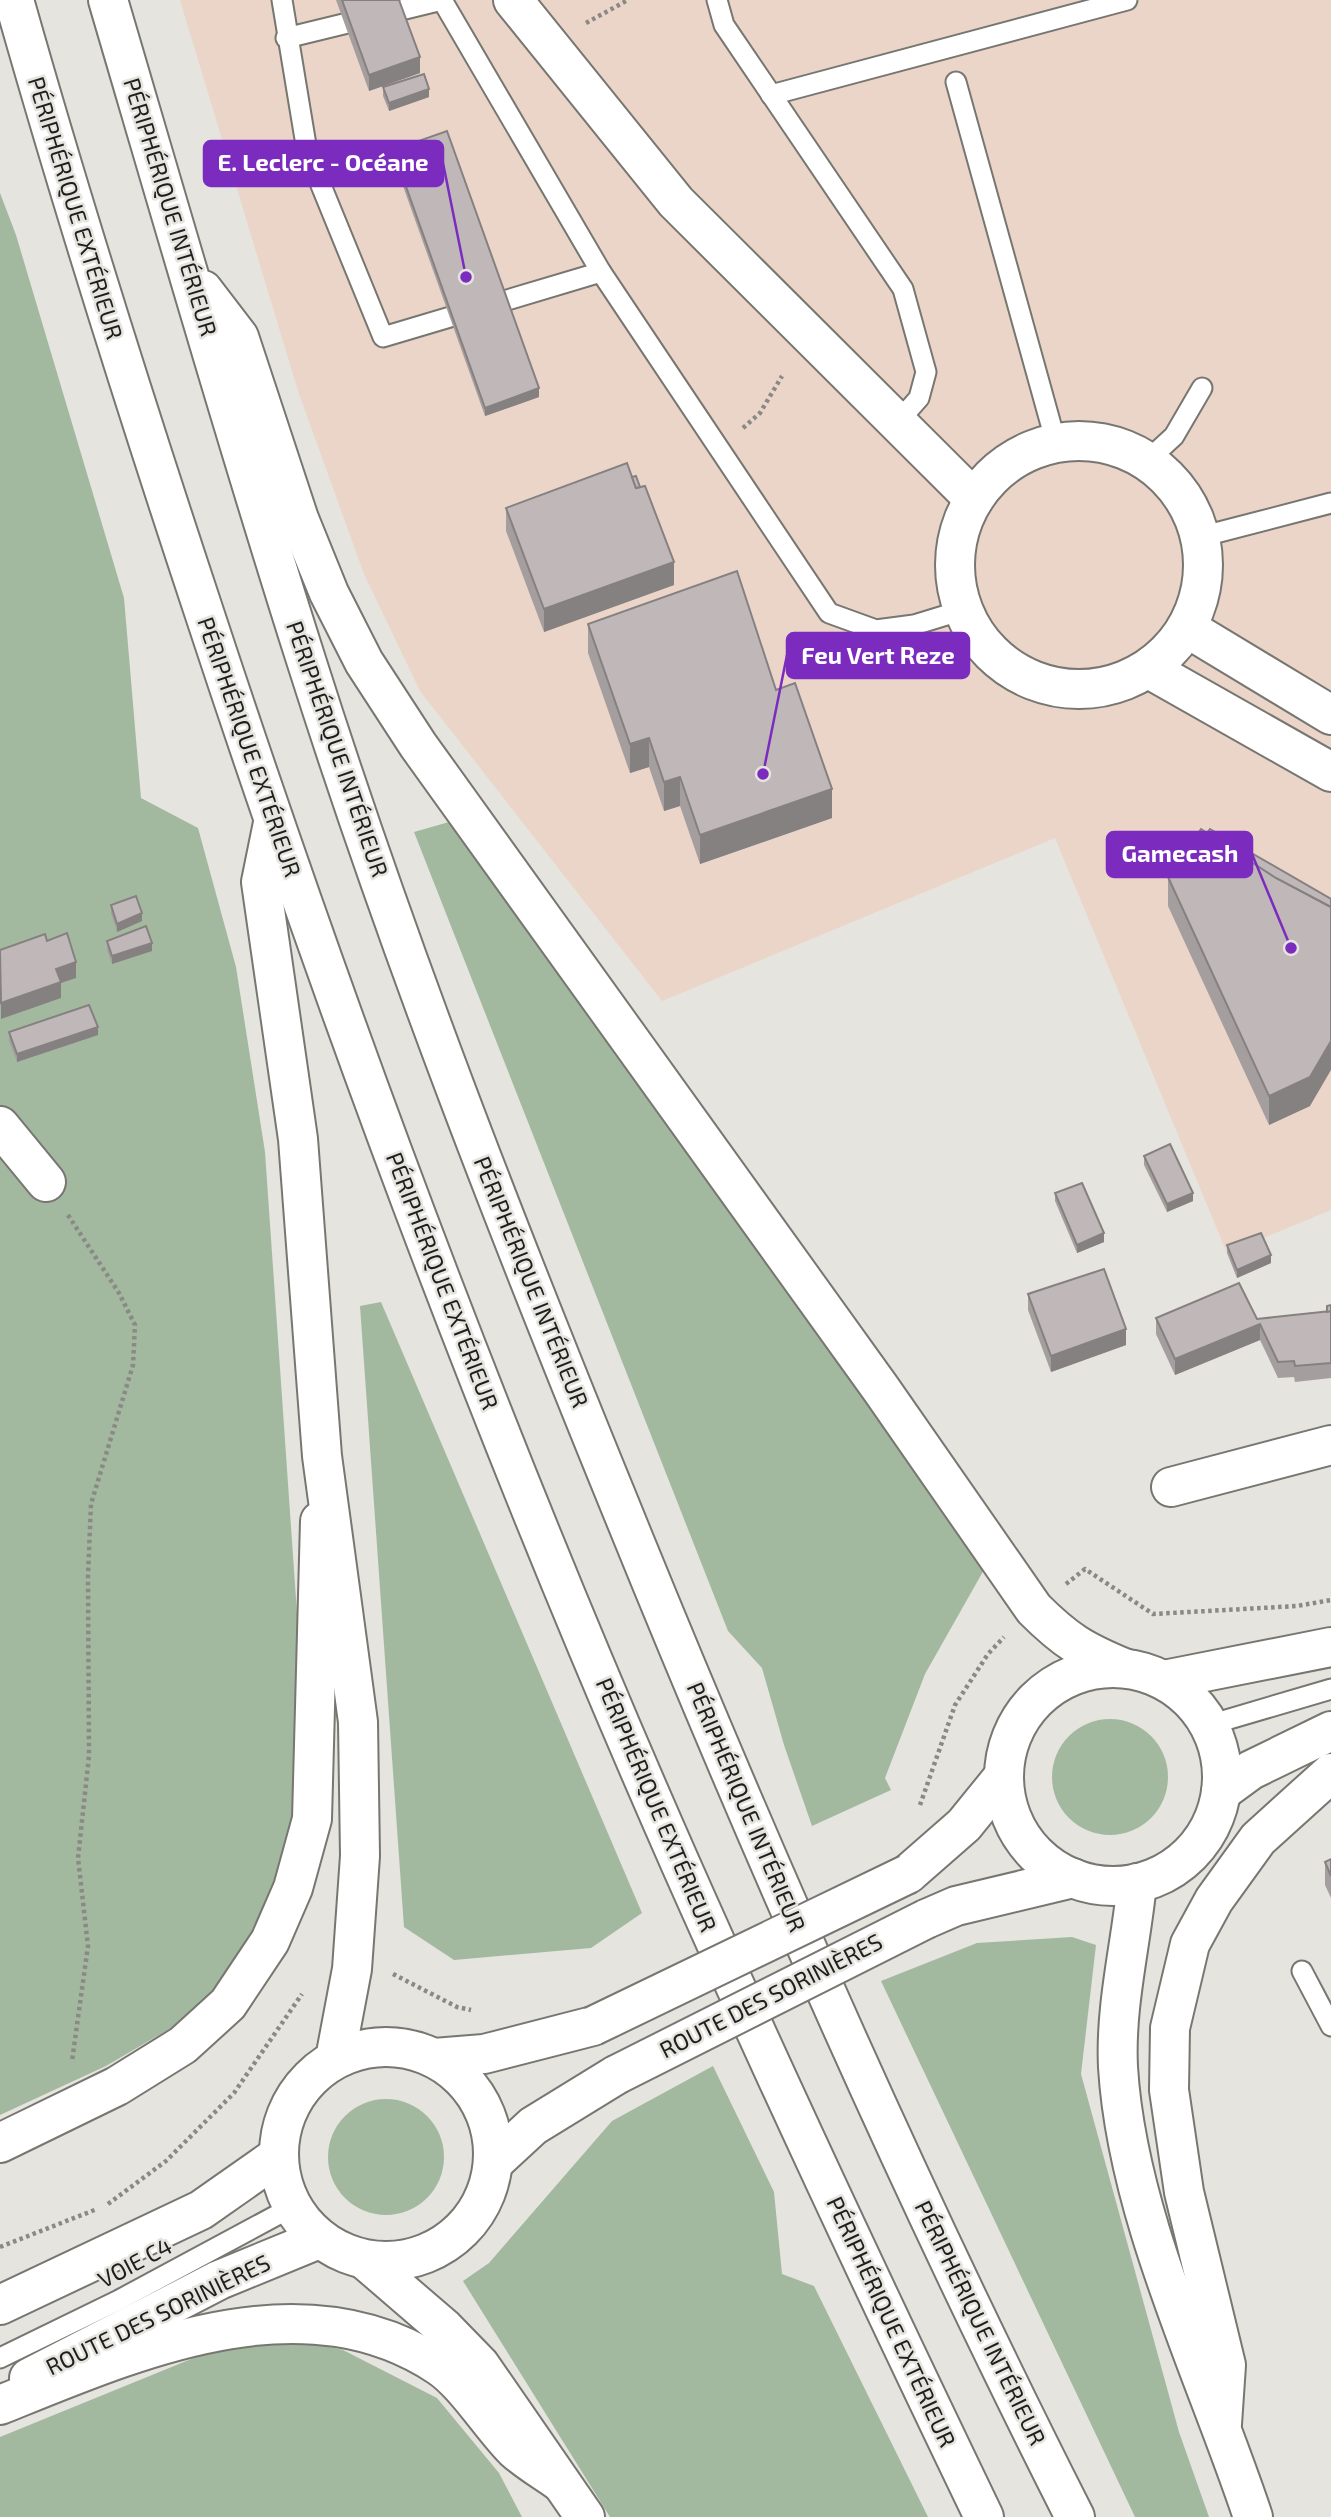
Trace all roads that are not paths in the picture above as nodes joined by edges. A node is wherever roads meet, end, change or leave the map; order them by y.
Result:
1 (14, 0) edge
2 (108, 0) edge
3 (282, 0) edge
4 (513, 0) edge
5 (717, 0) edge
6 (1127, 0) edge
7 (286, 38) junction
8 (956, 82) dead end
9 (771, 95) junction
10 (187, 268) junction
11 (601, 272) junction
12 (1202, 388) dead end
13 (897, 422) junction
14 (1056, 443) junction
15 (1147, 461) junction
16 (974, 499) junction
17 (1331, 503) edge
18 (1200, 537) junction
19 (963, 610) junction
20 (1187, 628) junction
21 (1149, 669) junction
22 (1331, 715) edge
23 (1331, 772) edge
24 (274, 823) junction
25 (0, 1126) edge
26 (47, 1182) road end
27 (1331, 1445) edge
28 (321, 1456) junction
29 (1171, 1487) dead end
30 (1331, 1647) edge
31 (1124, 1668) junction
32 (1164, 1680) junction
33 (1331, 1689) edge
34 (1209, 1725) junction
35 (1331, 1731) edge
36 (1331, 1773) edge
37 (1003, 1777) junction
38 (1221, 1792) junction
39 (1073, 1878) junction
40 (1137, 1883) junction
41 (1302, 1971) dead end
42 (1331, 2026) edge
43 (434, 2058) junction
44 (335, 2059) junction
45 (0, 2143) edge
46 (278, 2156) junction
47 (493, 2163) junction
48 (292, 2207) junction
49 (319, 2239) junction
50 (365, 2260) junction
51 (0, 2305) edge
52 (0, 2358) edge
53 (0, 2395) edge
54 (0, 2405) edge
55 (1222, 2424) junction
56 (561, 2483) junction
57 (585, 2517) edge
58 (985, 2517) edge
59 (1075, 2517) edge
60 (1253, 2517) edge

1 - 24 main road, PÉRIPHÉRIQUE EXTÉRIEUR
2 - 10 main road, PÉRIPHÉRIQUE INTÉRIEUR
3 - 7 lane
4 - 13 main road
5 - 9 lane
6 - 9 lane
7 - 11 lane
7 - 11 lane
8 - 14 lane
9 - 13 lane
10 - 31 main road
10 - 59 main road, PÉRIPHÉRIQUE INTÉRIEUR
11 - 19 lane
12 - 15 lane
13 - 16 main road
14 - 15 main road
14 - 16 main road
15 - 18 main road
16 - 19 main road
17 - 18 lane
18 - 20 main road
19 - 21 main road
20 - 21 main road
20 - 22 main road
21 - 23 main road
24 - 28 main road
24 - 58 main road, PÉRIPHÉRIQUE EXTÉRIEUR
25 - 26 main road
27 - 29 main road
28 - 44 main road
28 - 45 main road
30 - 32 main road
31 - 32 main road
31 - 37 main road
32 - 34 main road
33 - 34 lane
34 - 38 main road
35 - 38 main road
36 - 55 main road
37 - 39 main road
37 - 43 main road, ROUTE DES SORINIÈRES, bridge
38 - 40 main road
39 - 40 main road
39 - 47 main road, ROUTE DES SORINIÈRES, bridge
40 - 55 main road
41 - 42 lane
43 - 44 main road
43 - 47 main road
44 - 46 main road
46 - 48 main road
46 - 51 main road
47 - 50 main road
48 - 49 main road
48 - 52 lane, VOIE C4
49 - 50 main road
49 - 53 main road, ROUTE DES SORINIÈRES
50 - 56 main road
54 - 56 main road
55 - 60 main road
56 - 57 main road

